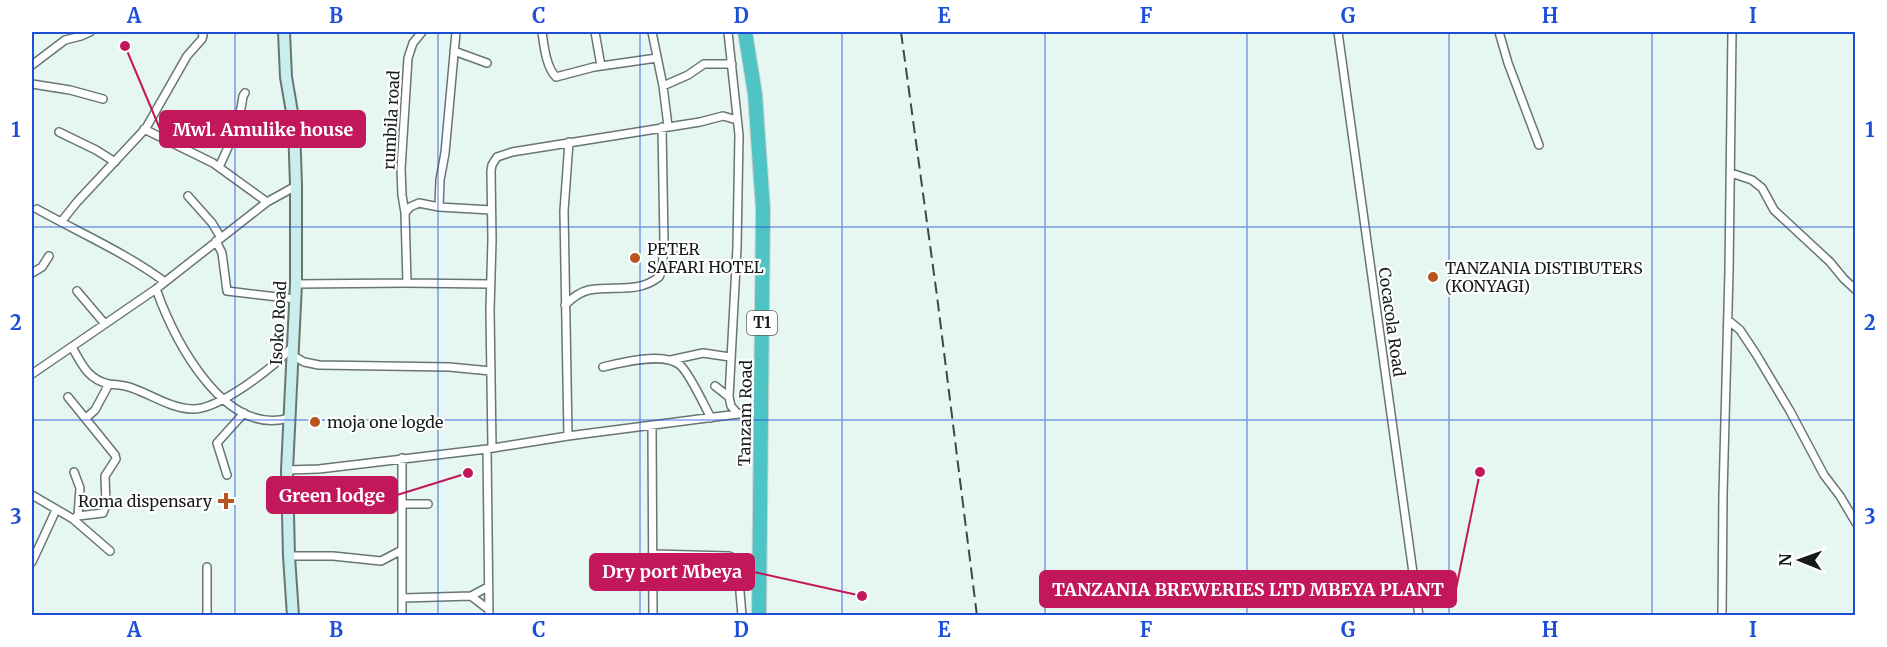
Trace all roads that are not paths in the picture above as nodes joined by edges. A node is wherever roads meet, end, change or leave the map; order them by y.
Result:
1 (90, 32) edge
2 (202, 32) edge
3 (284, 32) edge
4 (422, 32) edge
5 (456, 32) edge
6 (542, 32) edge
7 (595, 32) edge
8 (652, 32) edge
9 (728, 32) edge
10 (745, 32) edge
11 (1338, 32) edge
12 (1499, 32) edge
13 (1732, 32) edge
14 (70, 35) edge
15 (454, 51) junction
16 (657, 58) junction
17 (487, 63) dead end
18 (732, 64) junction
19 (32, 65) edge
20 (601, 66) junction
21 (32, 84) edge
22 (663, 86) junction
23 (245, 93) dead end
24 (103, 99) dead end
25 (735, 106) junction
26 (723, 116) junction
27 (737, 120) junction
28 (665, 126) junction
29 (144, 129) junction
30 (58, 132) dead end
31 (569, 142) junction
32 (1539, 145) dead end
33 (115, 162) junction
34 (219, 167) junction
35 (1731, 173) junction
36 (296, 186) junction
37 (188, 196) dead end
38 (267, 202) junction
39 (439, 207) junction
40 (37, 209) dead end
41 (491, 210) junction
42 (405, 213) junction
43 (61, 222) junction
44 (218, 240) junction
45 (664, 248) junction
46 (695, 248) dead end
47 (49, 256) dead end
48 (32, 273) edge
49 (165, 282) junction
50 (407, 283) junction
51 (296, 284) junction
52 (490, 284) junction
53 (156, 289) junction
54 (1856, 290) edge
55 (77, 291) dead end
56 (295, 299) junction
57 (565, 304) junction
58 (1728, 320) junction
59 (105, 324) junction
60 (72, 346) junction
61 (292, 351) junction
62 (730, 357) junction
63 (670, 360) junction
64 (603, 367) dead end
65 (33, 370) edge
66 (491, 371) junction
67 (109, 384) junction
68 (715, 386) dead end
69 (68, 397) dead end
70 (729, 397) junction
71 (224, 399) junction
72 (761, 411) junction
73 (244, 413) junction
74 (738, 414) junction
75 (86, 418) junction
76 (289, 418) junction
77 (711, 418) junction
78 (652, 426) junction
79 (568, 436) junction
80 (490, 449) junction
81 (402, 458) junction
82 (287, 470) junction
83 (74, 472) dead end
84 (227, 475) dead end
85 (32, 495) edge
86 (402, 504) junction
87 (429, 504) dead end
88 (56, 510) junction
89 (75, 518) junction
90 (1856, 523) edge
91 (402, 550) junction
92 (110, 551) dead end
93 (653, 554) junction
94 (289, 556) junction
95 (32, 562) edge
96 (207, 567) dead end
97 (488, 588) junction
98 (471, 596) junction
99 (403, 598) junction
100 (488, 612) edge
101 (207, 615) edge
102 (293, 615) edge
103 (402, 615) edge
104 (653, 615) edge
105 (742, 615) edge
106 (759, 615) edge
107 (1419, 615) edge
108 (1722, 615) edge

1 - 14 street
2 - 29 street
3 - 36 street, Isoko Road
4 - 42 street, rumbila road
5 - 15 street
6 - 20 street
7 - 20 street
8 - 16 street
9 - 18 street
10 - 72 highway, Tanzam Road / T1
11 - 107 street, Cocacola Road
12 - 32 street
13 - 35 street
14 - 19 street
15 - 17 street
15 - 39 street
16 - 20 street
16 - 22 street
18 - 22 street
18 - 25 street
21 - 24 street
22 - 28 street
23 - 34 street
25 - 26 street
25 - 27 street
26 - 27 street
26 - 28 street
27 - 62 street
28 - 31 street
28 - 45 street
29 - 33 street
29 - 34 street
30 - 33 street
31 - 41 street
31 - 57 street
33 - 43 street
34 - 38 street
35 - 54 street
35 - 58 street
36 - 38 street
36 - 51 street, Isoko Road
37 - 44 street
38 - 44 street
39 - 41 street
39 - 42 street
40 - 43 street
41 - 52 street
42 - 50 street, rumbila road
43 - 49 street
44 - 49 street
44 - 56 street
45 - 46 street
45 - 57 street
47 - 48 street
49 - 53 street
50 - 51 street
50 - 52 street
51 - 56 street, Isoko Road
52 - 66 street
53 - 59 street
53 - 71 street
55 - 59 street
56 - 61 street, Isoko Road
57 - 79 street
58 - 90 street
58 - 108 street
59 - 60 street
60 - 65 street
60 - 67 street
61 - 66 street
61 - 71 street
61 - 76 street, Isoko Road
62 - 63 street
62 - 70 street
63 - 64 street
63 - 77 street
66 - 80 street
67 - 71 street
67 - 75 street
68 - 70 street
69 - 75 street
70 - 74 street
71 - 73 street
72 - 74 street
72 - 106 highway, Tanzam Road / T1
73 - 76 street
73 - 84 street
74 - 77 street
75 - 89 street
76 - 82 street, Isoko Road
77 - 78 street
78 - 79 street
78 - 93 street
79 - 80 street
80 - 81 street
80 - 97 street
81 - 82 street
81 - 86 street
82 - 94 street, Isoko Road
83 - 89 street
85 - 88 street
86 - 87 street
86 - 91 street
88 - 89 street
88 - 95 street
89 - 92 street
91 - 94 street
91 - 99 street
93 - 104 street
93 - 105 street
94 - 102 street, Isoko Road
96 - 101 street
97 - 98 street
97 - 100 street
98 - 99 street
98 - 100 street
99 - 103 street

